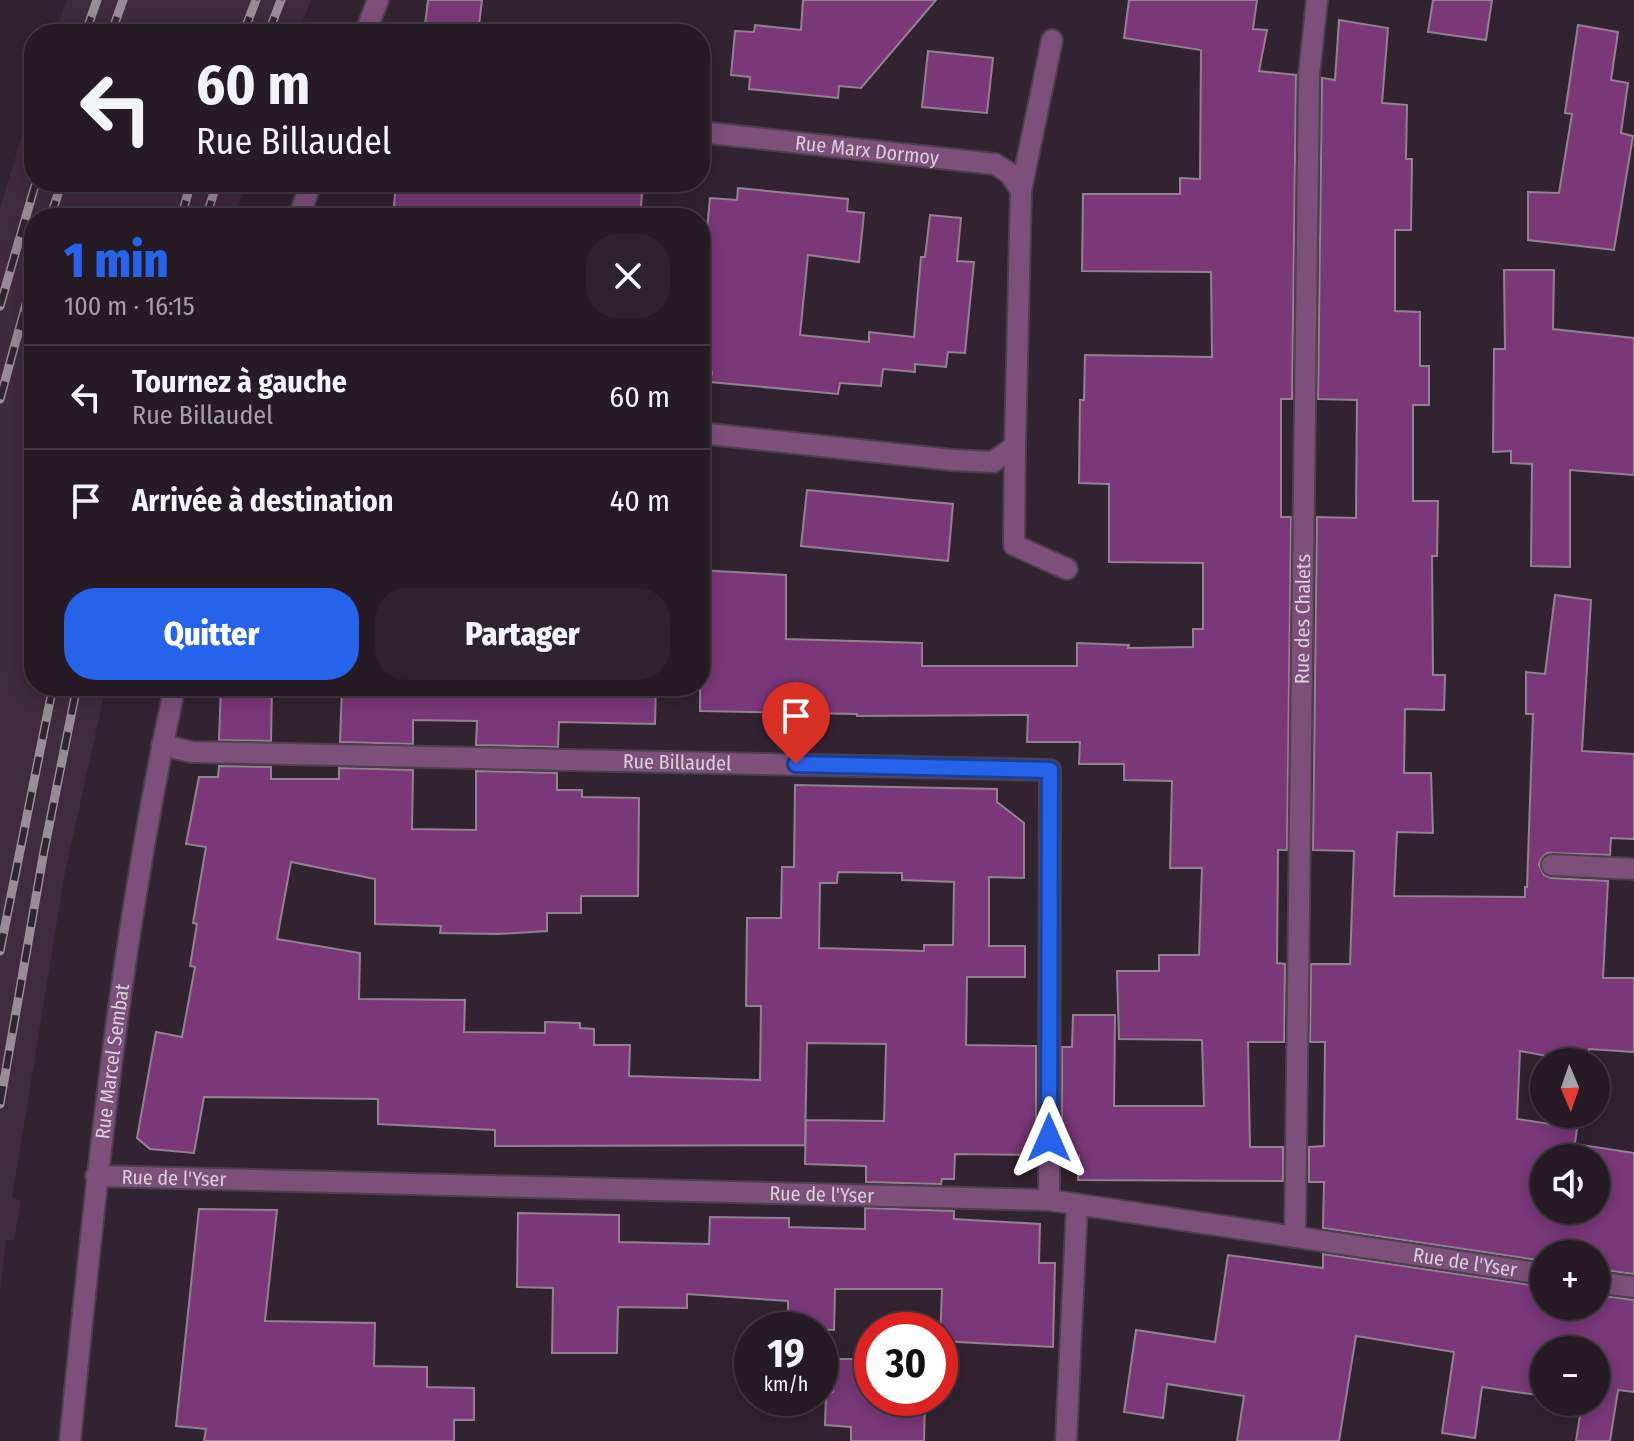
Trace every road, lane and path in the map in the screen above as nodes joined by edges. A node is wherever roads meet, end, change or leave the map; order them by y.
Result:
1 (378, 0) edge
2 (1317, 0) edge
3 (369, 24) edge
4 (1052, 40) dead end
5 (710, 133) edge
6 (1021, 190) junction
7 (710, 434) edge
8 (1015, 446) junction
9 (1067, 569) dead end
10 (173, 696) edge
11 (162, 745) junction
12 (1552, 865) dead end
13 (1634, 869) edge
14 (96, 1176) junction
15 (1049, 1200) junction
16 (1077, 1204) junction
17 (1295, 1237) junction
18 (1530, 1272) edge
19 (1610, 1284) edge
20 (1634, 1287) edge
21 (70, 1441) edge
22 (1066, 1441) edge

1 - 3 street
2 - 17 street, Rue des Chalets
4 - 6 street
5 - 6 street, Rue Marx Dormoy
6 - 8 street
7 - 8 street
8 - 9 street
10 - 11 street, Rue Marcel Sembat
11 - 14 street, Rue Marcel Sembat
11 - 15 street, Rue Billaudel
12 - 13 street
14 - 15 street, Rue de l'Yser
14 - 21 street, Rue Marcel Sembat
15 - 16 street, Rue de l'Yser
16 - 17 street, Rue de l'Yser
16 - 22 street
17 - 18 street, Rue de l'Yser
19 - 20 street

